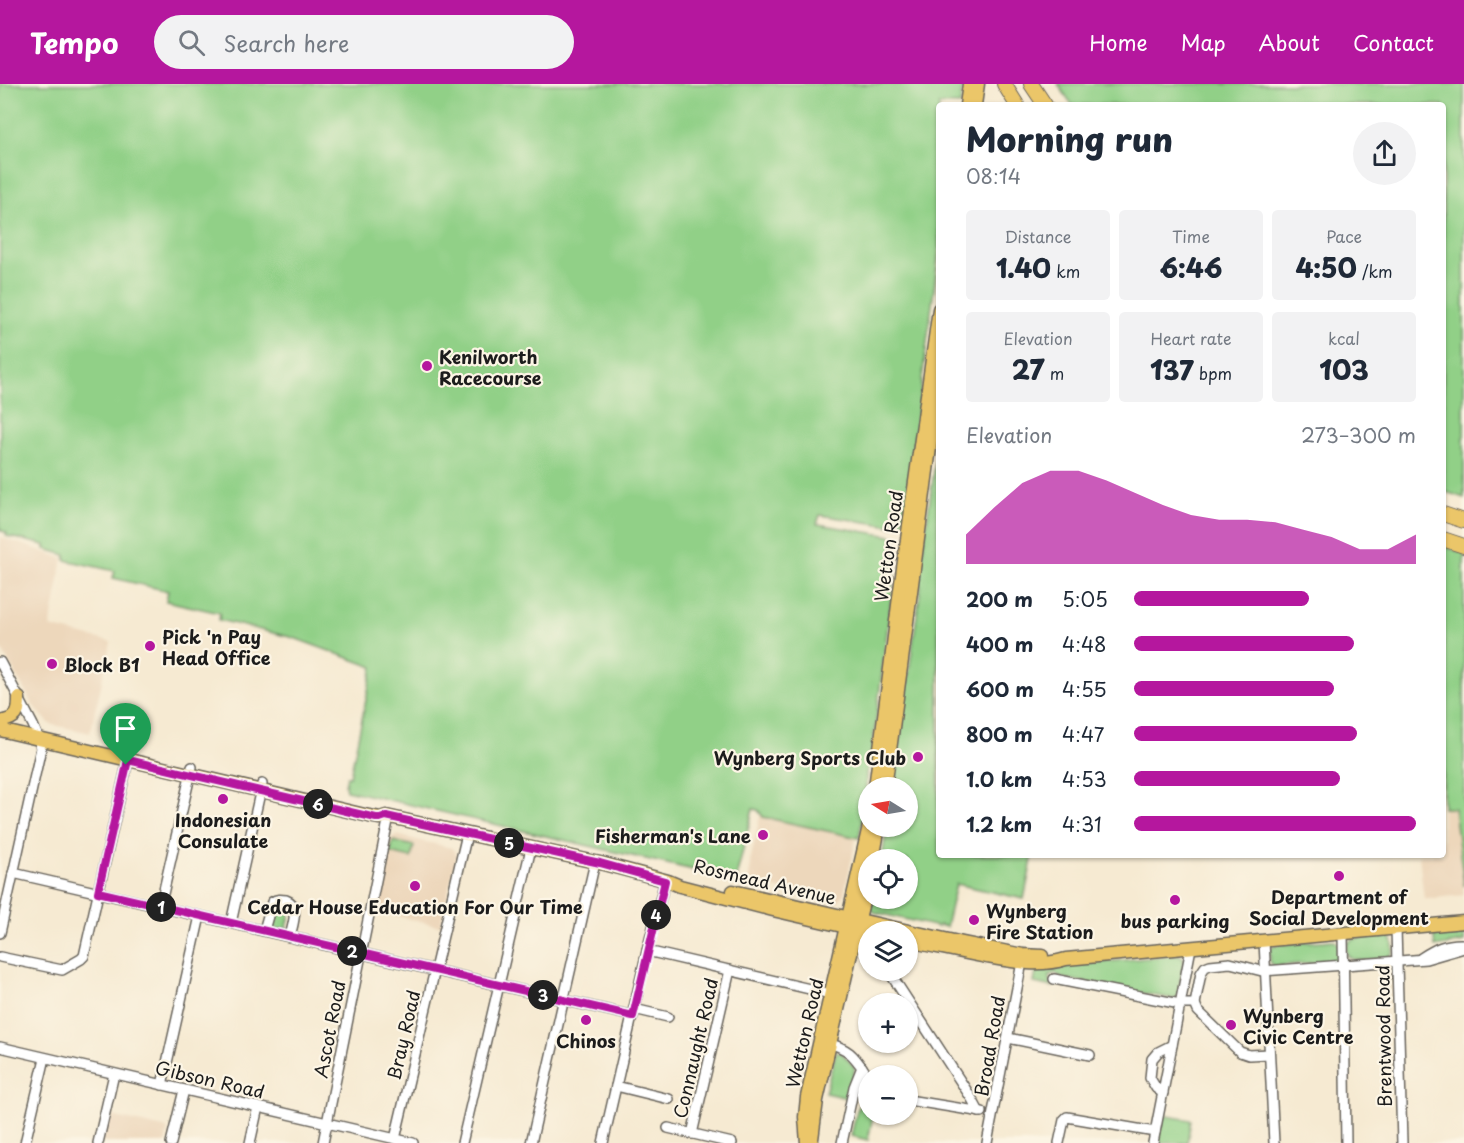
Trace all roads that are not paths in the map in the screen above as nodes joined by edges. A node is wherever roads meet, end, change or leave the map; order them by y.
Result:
1 (1004, 84) edge
2 (1031, 84) edge
3 (1015, 102) edge
4 (1043, 102) edge
5 (936, 331) edge
6 (936, 403) edge
7 (1446, 515) edge
8 (1464, 521) edge
9 (1446, 540) edge
10 (1464, 546) edge
11 (0, 662) edge
12 (20, 698) junction
13 (0, 722) edge
14 (0, 730) edge
15 (37, 735) junction
16 (128, 760) junction
17 (191, 771) junction
18 (876, 777) edge
19 (886, 777) edge
20 (262, 788) junction
21 (387, 816) junction
22 (467, 834) junction
23 (868, 837) edge
24 (531, 848) junction
25 (595, 862) junction
26 (12, 877) junction
27 (0, 880) edge
28 (667, 881) junction
29 (98, 892) junction
30 (160, 907) junction
31 (860, 909) edge
32 (2, 912) edge
33 (200, 916) junction
34 (1464, 922) edge
35 (231, 923) junction
36 (856, 925) edge
37 (1396, 928) junction
38 (264, 930) junction
39 (0, 933) edge
40 (1343, 933) junction
41 (290, 936) junction
42 (1264, 941) junction
43 (918, 942) edge
44 (1464, 946) edge
45 (1191, 948) junction
46 (647, 951) junction
47 (361, 954) junction
48 (0, 957) edge
49 (1022, 959) junction
50 (1397, 960) junction
51 (1344, 964) junction
52 (435, 970) junction
53 (730, 970) junction
54 (1265, 970) junction
55 (1054, 979) dead end
56 (895, 981) edge
57 (499, 985) junction
58 (831, 994) junction
59 (563, 1000) junction
60 (1180, 1004) junction
61 (1195, 1005) junction
62 (633, 1013) junction
63 (668, 1017) dead end
64 (1008, 1038) junction
65 (825, 1042) junction
66 (1172, 1045) junction
67 (0, 1047) edge
68 (1269, 1054) junction
69 (1090, 1055) dead end
70 (45, 1058) junction
71 (860, 1065) edge
72 (114, 1074) junction
73 (858, 1077) edge
74 (162, 1085) junction
75 (616, 1086) junction
76 (184, 1090) junction
77 (1163, 1093) junction
78 (669, 1099) dead end
79 (918, 1102) edge
80 (258, 1107) junction
81 (979, 1112) junction
82 (993, 1114) junction
83 (327, 1124) junction
84 (668, 1128) dead end
85 (1155, 1132) junction
86 (692, 1134) junction
87 (395, 1139) junction
88 (25, 1143) edge
89 (98, 1143) edge
90 (171, 1143) edge
91 (250, 1143) edge
92 (323, 1143) edge
93 (413, 1143) edge
94 (462, 1143) edge
95 (531, 1143) edge
96 (603, 1143) edge
97 (732, 1143) edge
98 (807, 1143) edge
99 (812, 1143) edge
100 (842, 1143) edge
101 (987, 1143) edge
102 (1059, 1143) edge
103 (1153, 1143) edge
104 (1274, 1143) edge
105 (1347, 1143) edge
106 (1402, 1143) edge

1 - 3 highway
2 - 4 highway
5 - 18 main road, Wetton Road
6 - 19 main road, Wetton Road
7 - 8 highway
9 - 10 highway
11 - 12 street
12 - 13 main road
12 - 15 street
13 - 15 main road, Rosmead Avenue
14 - 15 main road, Rosmead Avenue
15 - 16 main road, Rosmead Avenue
15 - 17 main road, Rosmead Avenue
15 - 26 street
16 - 17 main road, Rosmead Avenue
16 - 29 street
17 - 20 main road, Rosmead Avenue
17 - 30 street
20 - 21 main road, Rosmead Avenue
20 - 35 street
21 - 22 main road, Rosmead Avenue
21 - 47 street, Ascot Road
22 - 24 main road, Rosmead Avenue
22 - 52 street, Bray Road
23 - 36 main road, Wetton Road
24 - 25 main road, Rosmead Avenue
24 - 57 street
25 - 28 main road, Rosmead Avenue
25 - 59 street
26 - 27 street
26 - 29 street
26 - 32 street
28 - 36 main road, Rosmead Avenue
28 - 46 street
29 - 30 street
29 - 48 street
30 - 33 street
31 - 36 main road, Wetton Road
32 - 39 street
33 - 35 street
33 - 74 street
34 - 37 main road, Rosmead Avenue
35 - 38 street
36 - 49 main road, Rosmead Avenue
36 - 58 main road, Wetton Road
36 - 65 main road, Wetton Road
37 - 40 main road, Rosmead Avenue
37 - 50 street, Brentwood Road
38 - 41 street
38 - 41 street
40 - 42 main road, Rosmead Avenue
40 - 51 street
41 - 47 street
42 - 45 main road, Rosmead Avenue
42 - 54 street
43 - 49 main road, Rosmead Avenue
44 - 50 street
45 - 49 main road, Rosmead Avenue
45 - 60 street
46 - 53 street
46 - 62 street
47 - 52 street
47 - 83 street, Ascot Road
49 - 64 street, Broad Road
50 - 51 street
50 - 106 street, Brentwood Road
51 - 54 street
51 - 105 street
52 - 57 street
52 - 87 street, Bray Road
53 - 58 street
53 - 86 street, Connaught Road
54 - 61 street
54 - 68 street
55 - 60 street
56 - 81 street
57 - 59 street
57 - 94 street
58 - 65 main road, Wetton Road
59 - 62 street
59 - 95 street
60 - 61 street
60 - 66 street
61 - 68 street
62 - 63 street
62 - 75 street
64 - 69 street
64 - 82 street, Broad Road
65 - 71 street
65 - 98 main road, Wetton Road
65 - 99 main road, Wetton Road
66 - 77 street
66 - 77 street
67 - 70 street, Gibson Road
68 - 104 street
70 - 72 street, Gibson Road
70 - 88 street
72 - 74 street, Gibson Road
72 - 89 street
73 - 100 street
74 - 76 street, Gibson Road
75 - 78 street
75 - 96 street
76 - 80 street, Gibson Road
76 - 90 street
77 - 85 street
79 - 81 street
80 - 83 street, Gibson Road
80 - 91 street
81 - 82 street
82 - 101 street, Broad Road
83 - 87 street, Gibson Road
83 - 92 street, Ascot Road
84 - 86 street, Connaught Road
85 - 102 street
85 - 103 street
86 - 97 street, Connaught Road
87 - 93 street, Gibson Road

